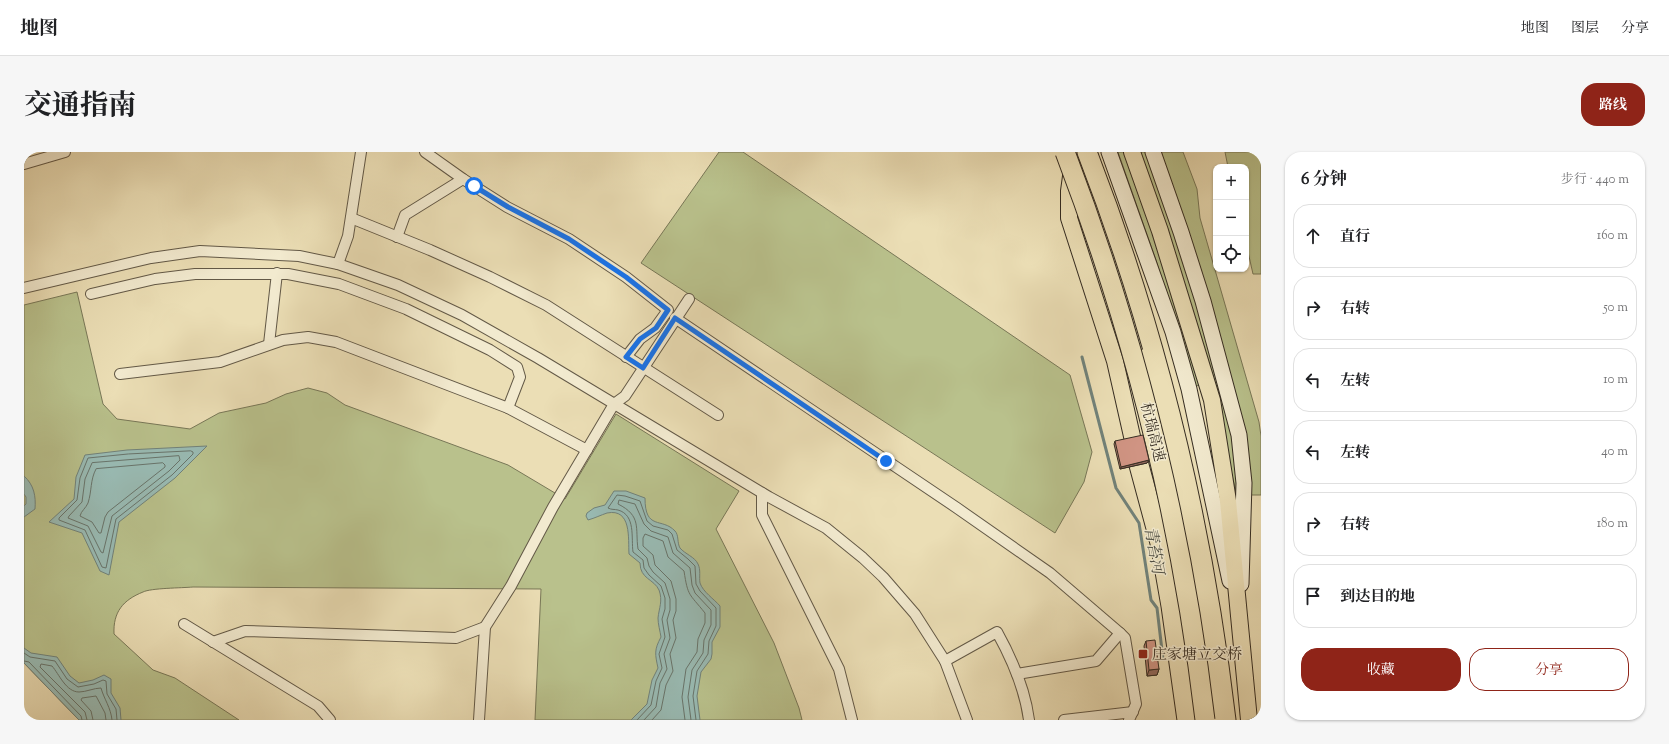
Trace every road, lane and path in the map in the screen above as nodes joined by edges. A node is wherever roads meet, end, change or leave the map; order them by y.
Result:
1 (65, 152) edge
2 (361, 152) edge
3 (425, 152) edge
4 (1065, 152) edge
5 (1074, 152) edge
6 (1080, 152) edge
7 (1087, 152) edge
8 (1109, 152) edge
9 (1132, 152) edge
10 (1153, 152) edge
11 (24, 164) edge
12 (463, 179) junction
13 (351, 218) junction
14 (397, 237) junction
15 (338, 264) junction
16 (277, 273) junction
17 (24, 288) edge
18 (92, 294) dead end
19 (689, 299) dead end
20 (675, 318) junction
21 (269, 344) junction
22 (626, 357) junction
23 (643, 368) junction
24 (120, 374) dead end
25 (614, 404) junction
26 (508, 408) junction
27 (718, 415) dead end
28 (587, 450) junction
29 (1136, 454) joint
30 (762, 493) junction
31 (184, 624) dead end
32 (1239, 625) junction
33 (485, 627) junction
34 (1120, 633) junction
35 (213, 642) junction
36 (945, 661) junction
37 (1017, 674) junction
38 (1131, 716) edge
39 (330, 720) edge
40 (478, 720) edge
41 (852, 720) edge
42 (966, 720) edge
43 (1029, 720) edge
44 (1064, 720) edge
45 (1187, 720) edge
46 (1205, 720) edge
47 (1216, 720) edge
48 (1226, 720) edge
49 (1249, 720) edge

1 - 11 street
2 - 13 street
3 - 12 street
4 - 46 highway, 杭瑞高速, bridge
5 - 29 main road
6 - 47 main road
7 - 48 highway, 杭瑞高速
8 - 32 main road
9 - 32 main road
10 - 32 main road
12 - 14 street
12 - 22 street
13 - 14 street
13 - 15 street
14 - 22 street
15 - 17 street
15 - 25 street
16 - 18 street
16 - 21 street
16 - 26 street
19 - 20 street
20 - 23 street
20 - 34 street
21 - 24 street
21 - 26 street
22 - 23 street
23 - 25 street
23 - 27 street
25 - 28 street
25 - 30 street
26 - 28 street
28 - 33 street
29 - 45 highway
30 - 36 street
30 - 41 street
31 - 35 street
32 - 49 main road
33 - 35 street
33 - 40 street
34 - 37 street
34 - 38 street
35 - 39 street
36 - 37 street
36 - 42 street
37 - 43 street
38 - 44 street

